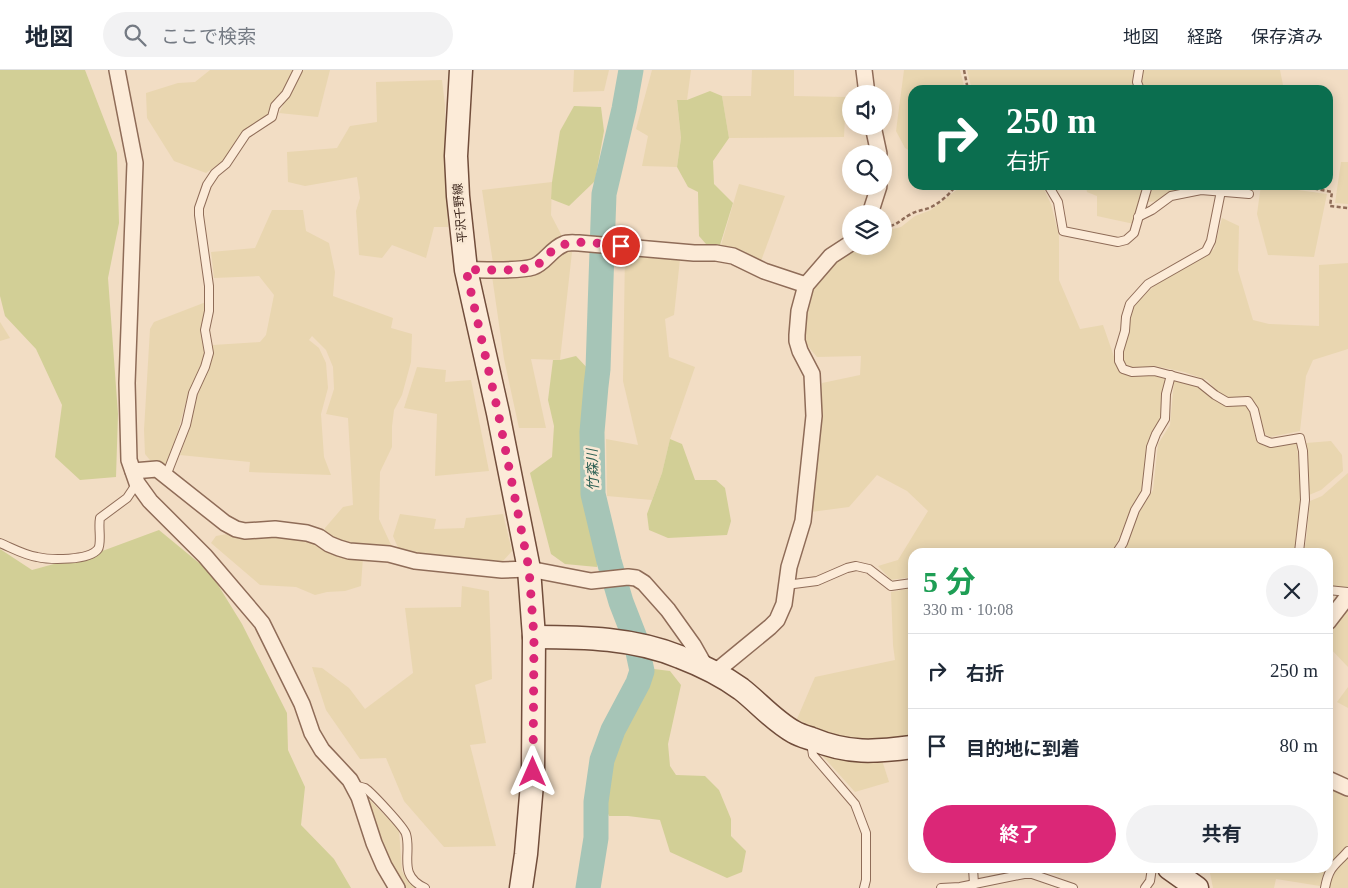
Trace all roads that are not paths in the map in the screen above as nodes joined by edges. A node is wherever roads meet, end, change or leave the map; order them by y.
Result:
1 (117, 70) edge
2 (298, 70) edge
3 (461, 70) edge
4 (864, 70) edge
5 (1139, 70) edge
6 (866, 85) edge
7 (1138, 85) edge
8 (1051, 190) edge
9 (1146, 190) edge
10 (1221, 191) junction
11 (1249, 194) dead end
12 (1138, 217) junction
13 (842, 249) edge
14 (466, 270) junction
15 (806, 285) junction
16 (1171, 375) junction
17 (166, 476) junction
18 (135, 477) junction
19 (0, 543) edge
20 (1120, 548) edge
21 (1299, 548) edge
22 (529, 569) junction
23 (908, 584) edge
24 (786, 585) junction
25 (1333, 590) edge
26 (1348, 592) edge
27 (1348, 596) edge
28 (1333, 616) edge
29 (534, 637) junction
30 (710, 671) junction
31 (810, 739) junction
32 (908, 748) edge
33 (1333, 781) edge
34 (352, 784) junction
35 (1348, 788) edge
36 (1348, 851) edge
37 (1333, 867) edge
38 (973, 873) edge
39 (1151, 873) edge
40 (1329, 873) edge
41 (1046, 879) junction
42 (974, 884) junction
43 (397, 888) edge
44 (425, 888) edge
45 (521, 888) edge
46 (864, 888) edge
47 (941, 888) edge
48 (1047, 888) edge
49 (1073, 888) edge
50 (1145, 888) edge
51 (1325, 888) edge

1 - 18 street
2 - 17 lane
3 - 14 main road, 平沢千野線
4 - 6 street
5 - 7 lane
8 - 12 lane
9 - 12 lane
10 - 11 lane
10 - 12 lane
10 - 16 lane
13 - 15 street
14 - 15 street
14 - 22 main road, 平沢千野線
15 - 24 street
16 - 20 lane
16 - 21 lane
17 - 18 street
17 - 22 street
18 - 19 lane
18 - 34 street
22 - 29 main road, 平沢千野線
22 - 30 street
23 - 24 lane
24 - 30 street
25 - 26 lane
27 - 28 street
29 - 30 main road
29 - 45 main road, 平沢千野線
30 - 31 main road
31 - 32 main road
31 - 46 lane
33 - 35 street
34 - 43 street
34 - 44 lane
36 - 37 lane
38 - 42 lane
39 - 50 lane
40 - 51 lane
41 - 42 lane
41 - 48 lane
41 - 49 lane
42 - 47 lane

